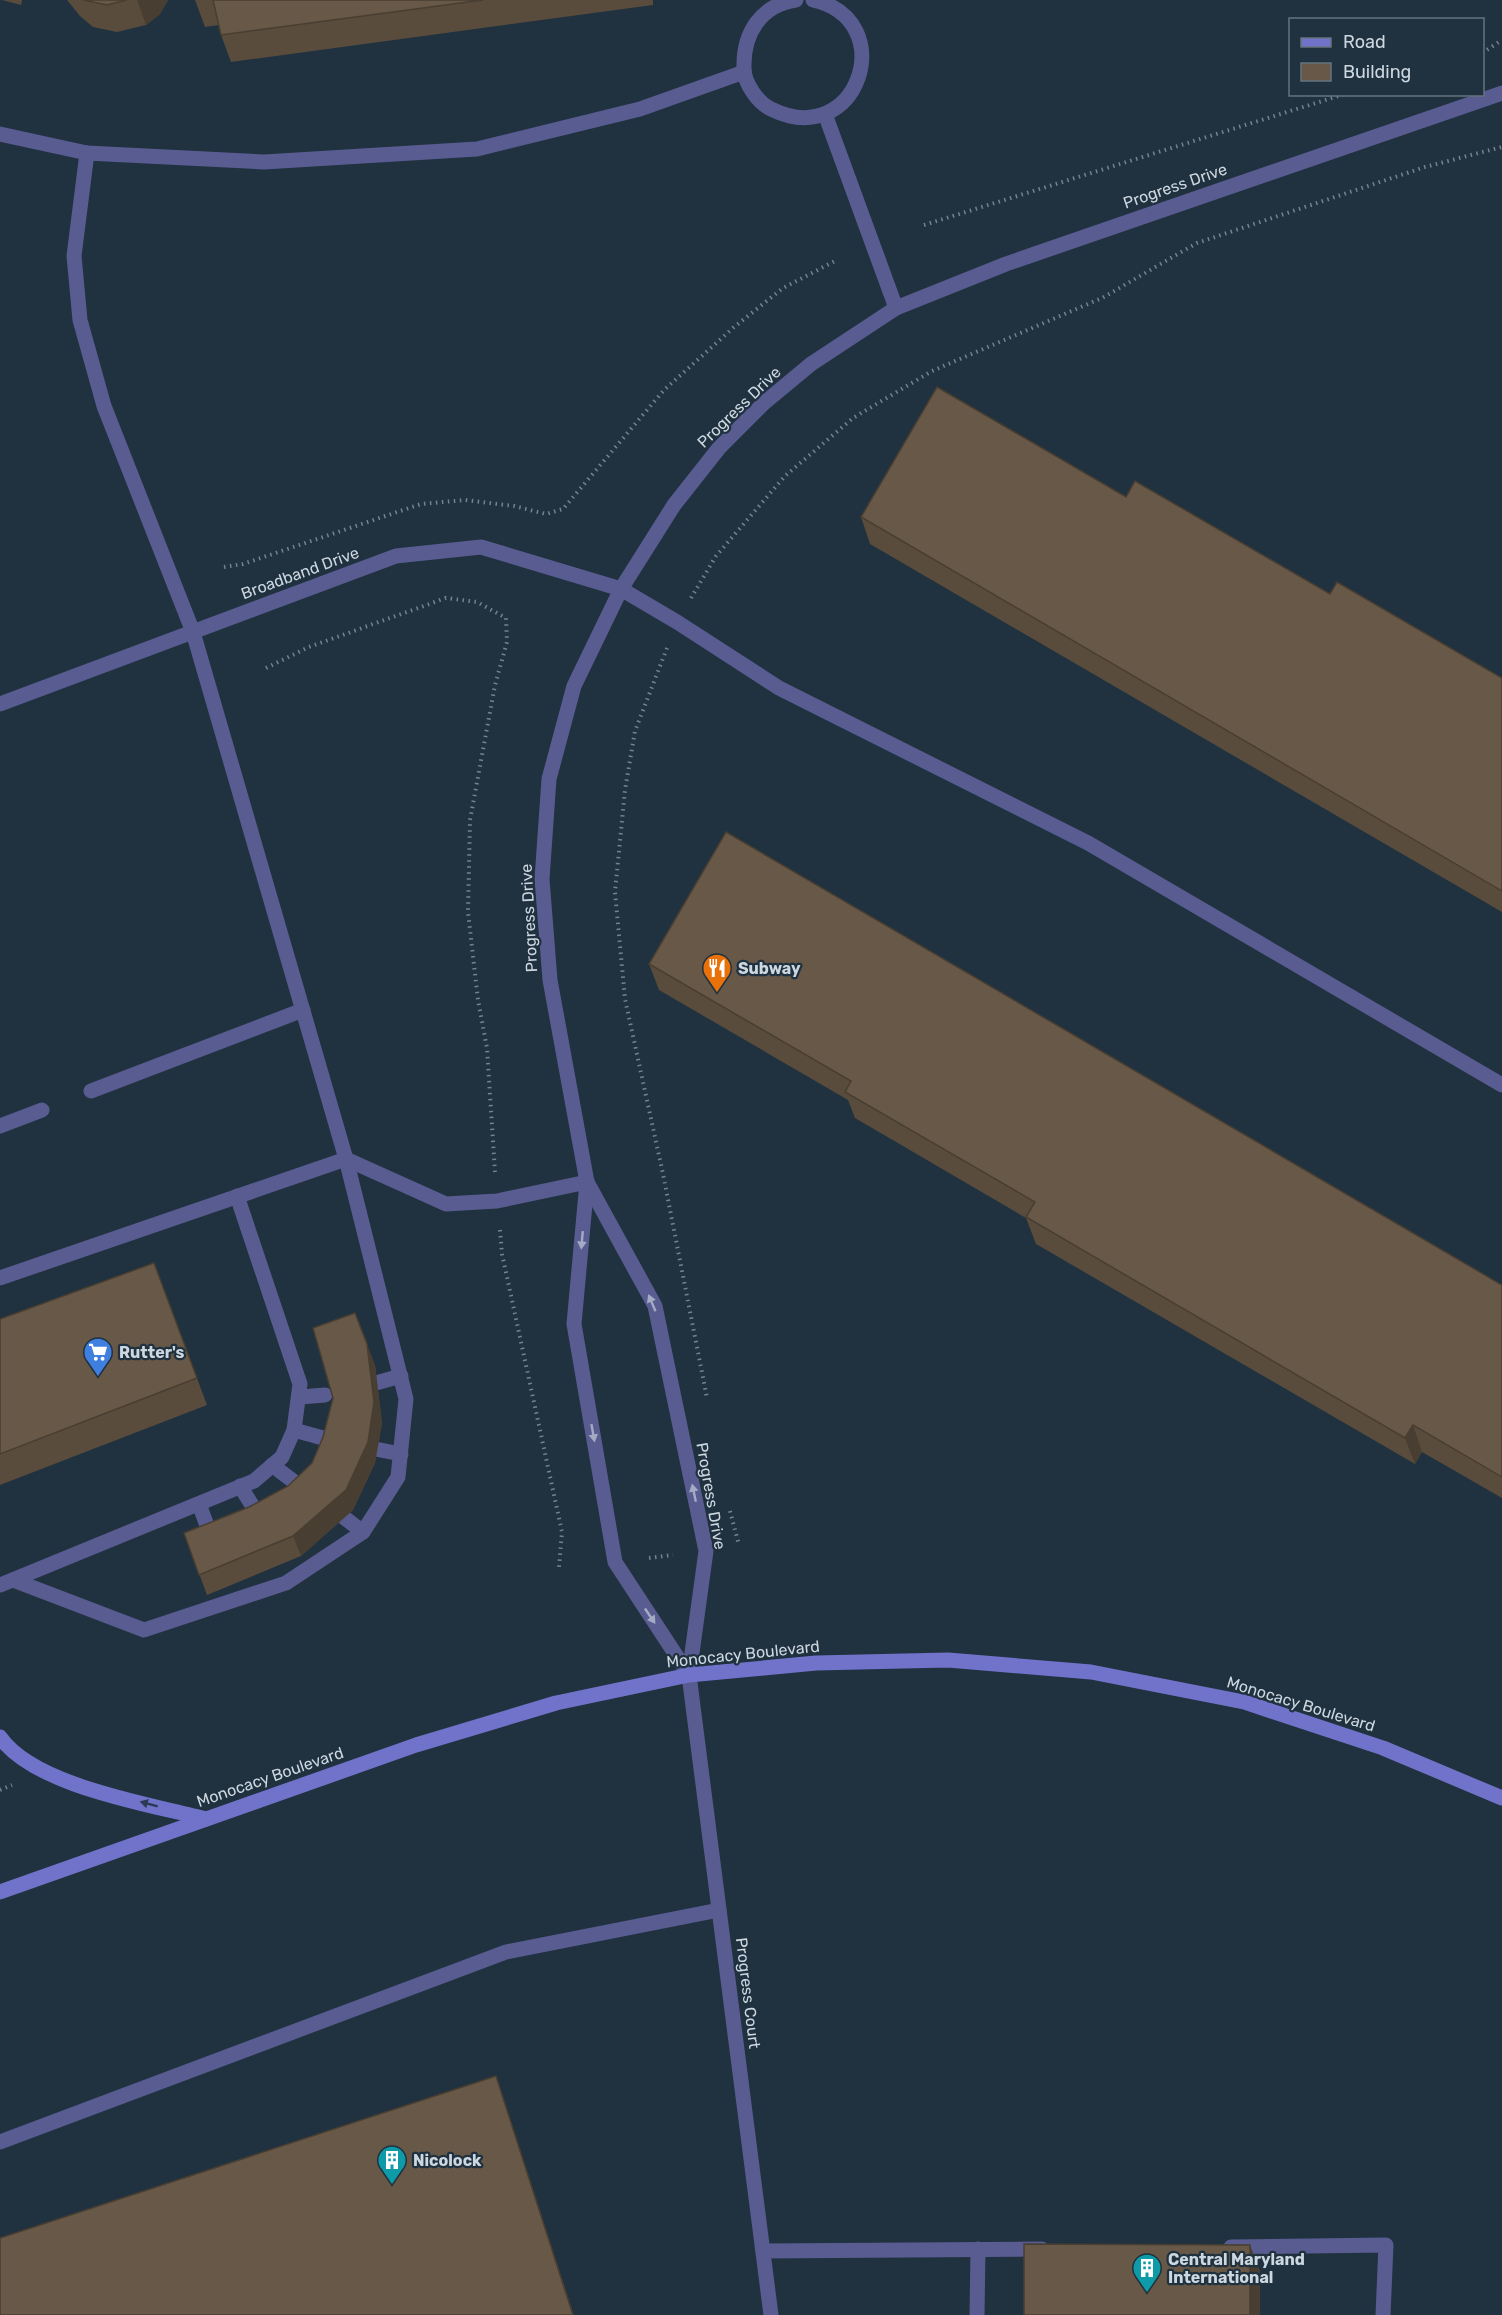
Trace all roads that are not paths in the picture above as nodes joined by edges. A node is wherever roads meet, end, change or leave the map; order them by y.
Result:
1 (796, 0) edge
2 (813, 0) edge
3 (744, 72) junction
4 (1502, 93) edge
5 (825, 114) junction
6 (0, 134) edge
7 (87, 153) junction
8 (896, 308) junction
9 (621, 589) junction
10 (193, 632) junction
11 (0, 704) edge
12 (303, 1010) junction
13 (1502, 1084) edge
14 (91, 1091) dead end
15 (42, 1110) dead end
16 (0, 1126) edge
17 (346, 1159) junction
18 (587, 1182) junction
19 (237, 1196) junction
20 (0, 1278) edge
21 (401, 1376) junction
22 (365, 1386) edge
23 (325, 1395) edge
24 (300, 1397) junction
25 (294, 1430) junction
26 (323, 1438) edge
27 (365, 1448) edge
28 (401, 1454) junction
29 (272, 1466) junction
30 (240, 1486) junction
31 (301, 1487) edge
32 (199, 1504) junction
33 (337, 1512) edge
34 (262, 1521) edge
35 (363, 1532) junction
36 (212, 1539) edge
37 (6, 1582) edge
38 (689, 1675) junction
39 (0, 1737) edge
40 (1502, 1798) edge
41 (206, 1819) junction
42 (0, 1892) edge
43 (719, 1910) junction
44 (0, 2142) edge
45 (1218, 2247) edge
46 (1062, 2248) edge
47 (978, 2249) junction
48 (763, 2251) junction
49 (771, 2315) edge
50 (977, 2315) edge
51 (1383, 2315) edge

1 - 3 street
2 - 5 street
3 - 5 street
3 - 7 street
4 - 8 street, Progress Drive
5 - 8 street
6 - 7 street
7 - 10 street
8 - 9 street, Progress Drive
9 - 10 street, Broadband Drive
9 - 13 street, Broadband Drive
9 - 18 street, Progress Drive
10 - 11 street, Broadband Drive
10 - 12 street
12 - 14 street
12 - 17 street
15 - 16 street
17 - 18 street
17 - 19 street
17 - 21 street
38 -> 18 street, Progress Drive
18 -> 38 street, Progress Drive
19 - 20 street
19 - 24 street
21 - 22 street
21 - 28 street
23 - 24 street
24 - 25 street
25 - 26 street
25 - 29 street
27 - 28 street
28 - 35 street
29 - 30 street
29 - 31 street
30 - 32 street
30 - 34 street
32 - 36 street
32 - 37 street
33 - 35 street
35 - 37 street
38 - 40 main road, Monocacy Boulevard
38 - 41 main road, Monocacy Boulevard
38 - 43 street, Progress Court
41 -> 39 main road
41 - 42 main road, Monocacy Boulevard
43 - 44 street
43 - 48 street, Progress Court
45 - 51 street
46 - 47 street
47 - 48 street
47 - 50 street
48 - 49 street, Progress Court

